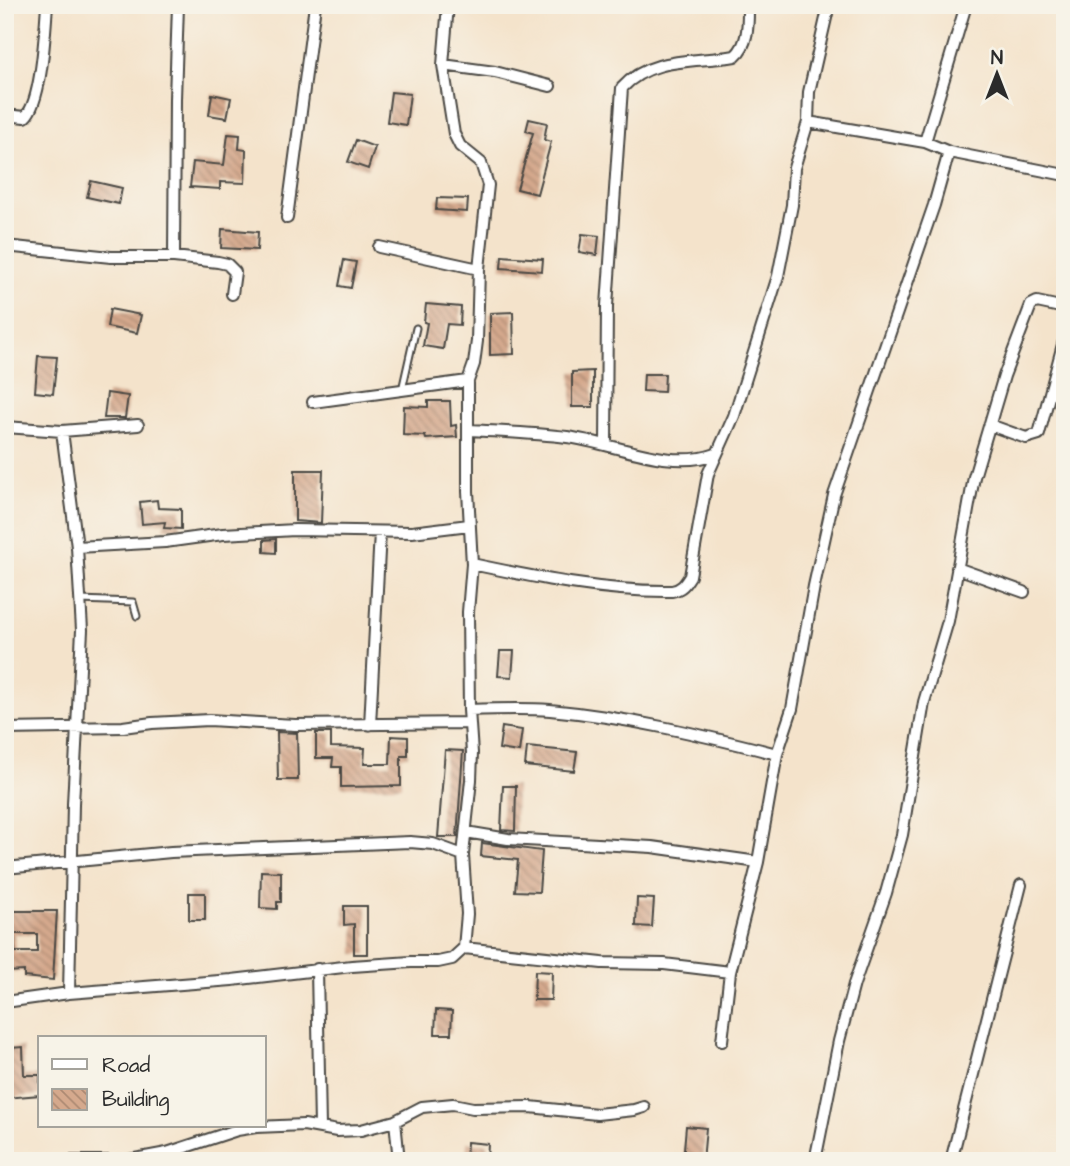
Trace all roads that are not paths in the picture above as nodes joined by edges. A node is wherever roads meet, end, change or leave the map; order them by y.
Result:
1 (47, 5) edge
2 (178, 5) edge
3 (315, 5) edge
4 (448, 5) edge
5 (748, 5) edge
6 (829, 5) edge
7 (966, 5) edge
8 (443, 65) junction
9 (550, 86) dead end
10 (5, 115) edge
11 (808, 122) junction
12 (925, 142) junction
13 (949, 152) junction
14 (1065, 175) edge
15 (286, 218) dead end
16 (5, 246) edge
17 (379, 247) dead end
18 (174, 257) junction
19 (479, 269) junction
20 (232, 294) dead end
21 (1065, 308) edge
22 (416, 328) dead end
23 (1065, 337) edge
24 (468, 381) junction
25 (402, 390) junction
26 (313, 402) dead end
27 (138, 425) dead end
28 (990, 425) junction
29 (5, 427) edge
30 (469, 430) junction
31 (62, 431) junction
32 (606, 445) junction
33 (716, 454) junction
34 (470, 525) junction
35 (380, 532) junction
36 (77, 547) junction
37 (472, 564) junction
38 (957, 568) junction
39 (1024, 592) dead end
40 (80, 600) junction
41 (137, 616) dead end
42 (469, 710) junction
43 (469, 723) junction
44 (370, 725) junction
45 (5, 729) edge
46 (77, 729) junction
47 (778, 754) junction
48 (466, 832) junction
49 (463, 855) junction
50 (758, 862) junction
51 (72, 863) junction
52 (5, 868) edge
53 (1021, 885) dead end
54 (464, 948) junction
55 (317, 970) junction
56 (730, 972) junction
57 (69, 993) junction
58 (5, 1002) edge
59 (722, 1041) dead end
60 (644, 1107) dead end
61 (395, 1121) junction
62 (266, 1126) edge
63 (320, 1126) junction
64 (248, 1128) edge
65 (5, 1159) edge
66 (29, 1161) edge
67 (68, 1161) edge
68 (121, 1161) edge
69 (399, 1161) edge
70 (816, 1161) edge
71 (951, 1161) edge

1 - 10 street
2 - 18 street
3 - 15 street
4 - 8 street
5 - 32 street
6 - 11 street
7 - 12 street
8 - 9 street
8 - 19 street
11 - 12 street
11 - 33 street
12 - 13 street
13 - 14 street
13 - 47 street
16 - 18 street
17 - 19 street
18 - 20 street
19 - 24 street
21 - 28 street
22 - 25 lane
23 - 28 street
24 - 25 street
24 - 30 street
25 - 26 street
27 - 31 street
28 - 38 street
29 - 31 street
30 - 32 street
30 - 34 street
31 - 36 street
32 - 33 street
33 - 37 street
34 - 35 street
34 - 37 street
35 - 36 street
35 - 44 street
36 - 40 street
37 - 42 street
38 - 39 street
38 - 70 street
40 - 41 lane
40 - 46 street
42 - 43 street
42 - 47 street
43 - 44 street
43 - 48 street
44 - 46 street
45 - 46 street
46 - 51 street
47 - 50 street
48 - 49 street
48 - 50 street
49 - 51 street
49 - 54 street
50 - 56 street
51 - 52 street
51 - 57 street
53 - 71 street
54 - 55 street
54 - 56 street
55 - 57 street
55 - 63 street
56 - 59 street
57 - 58 street
60 - 61 street
61 - 63 street
61 - 69 street
62 - 63 street
64 - 68 street
65 - 66 street
67 - 68 street

